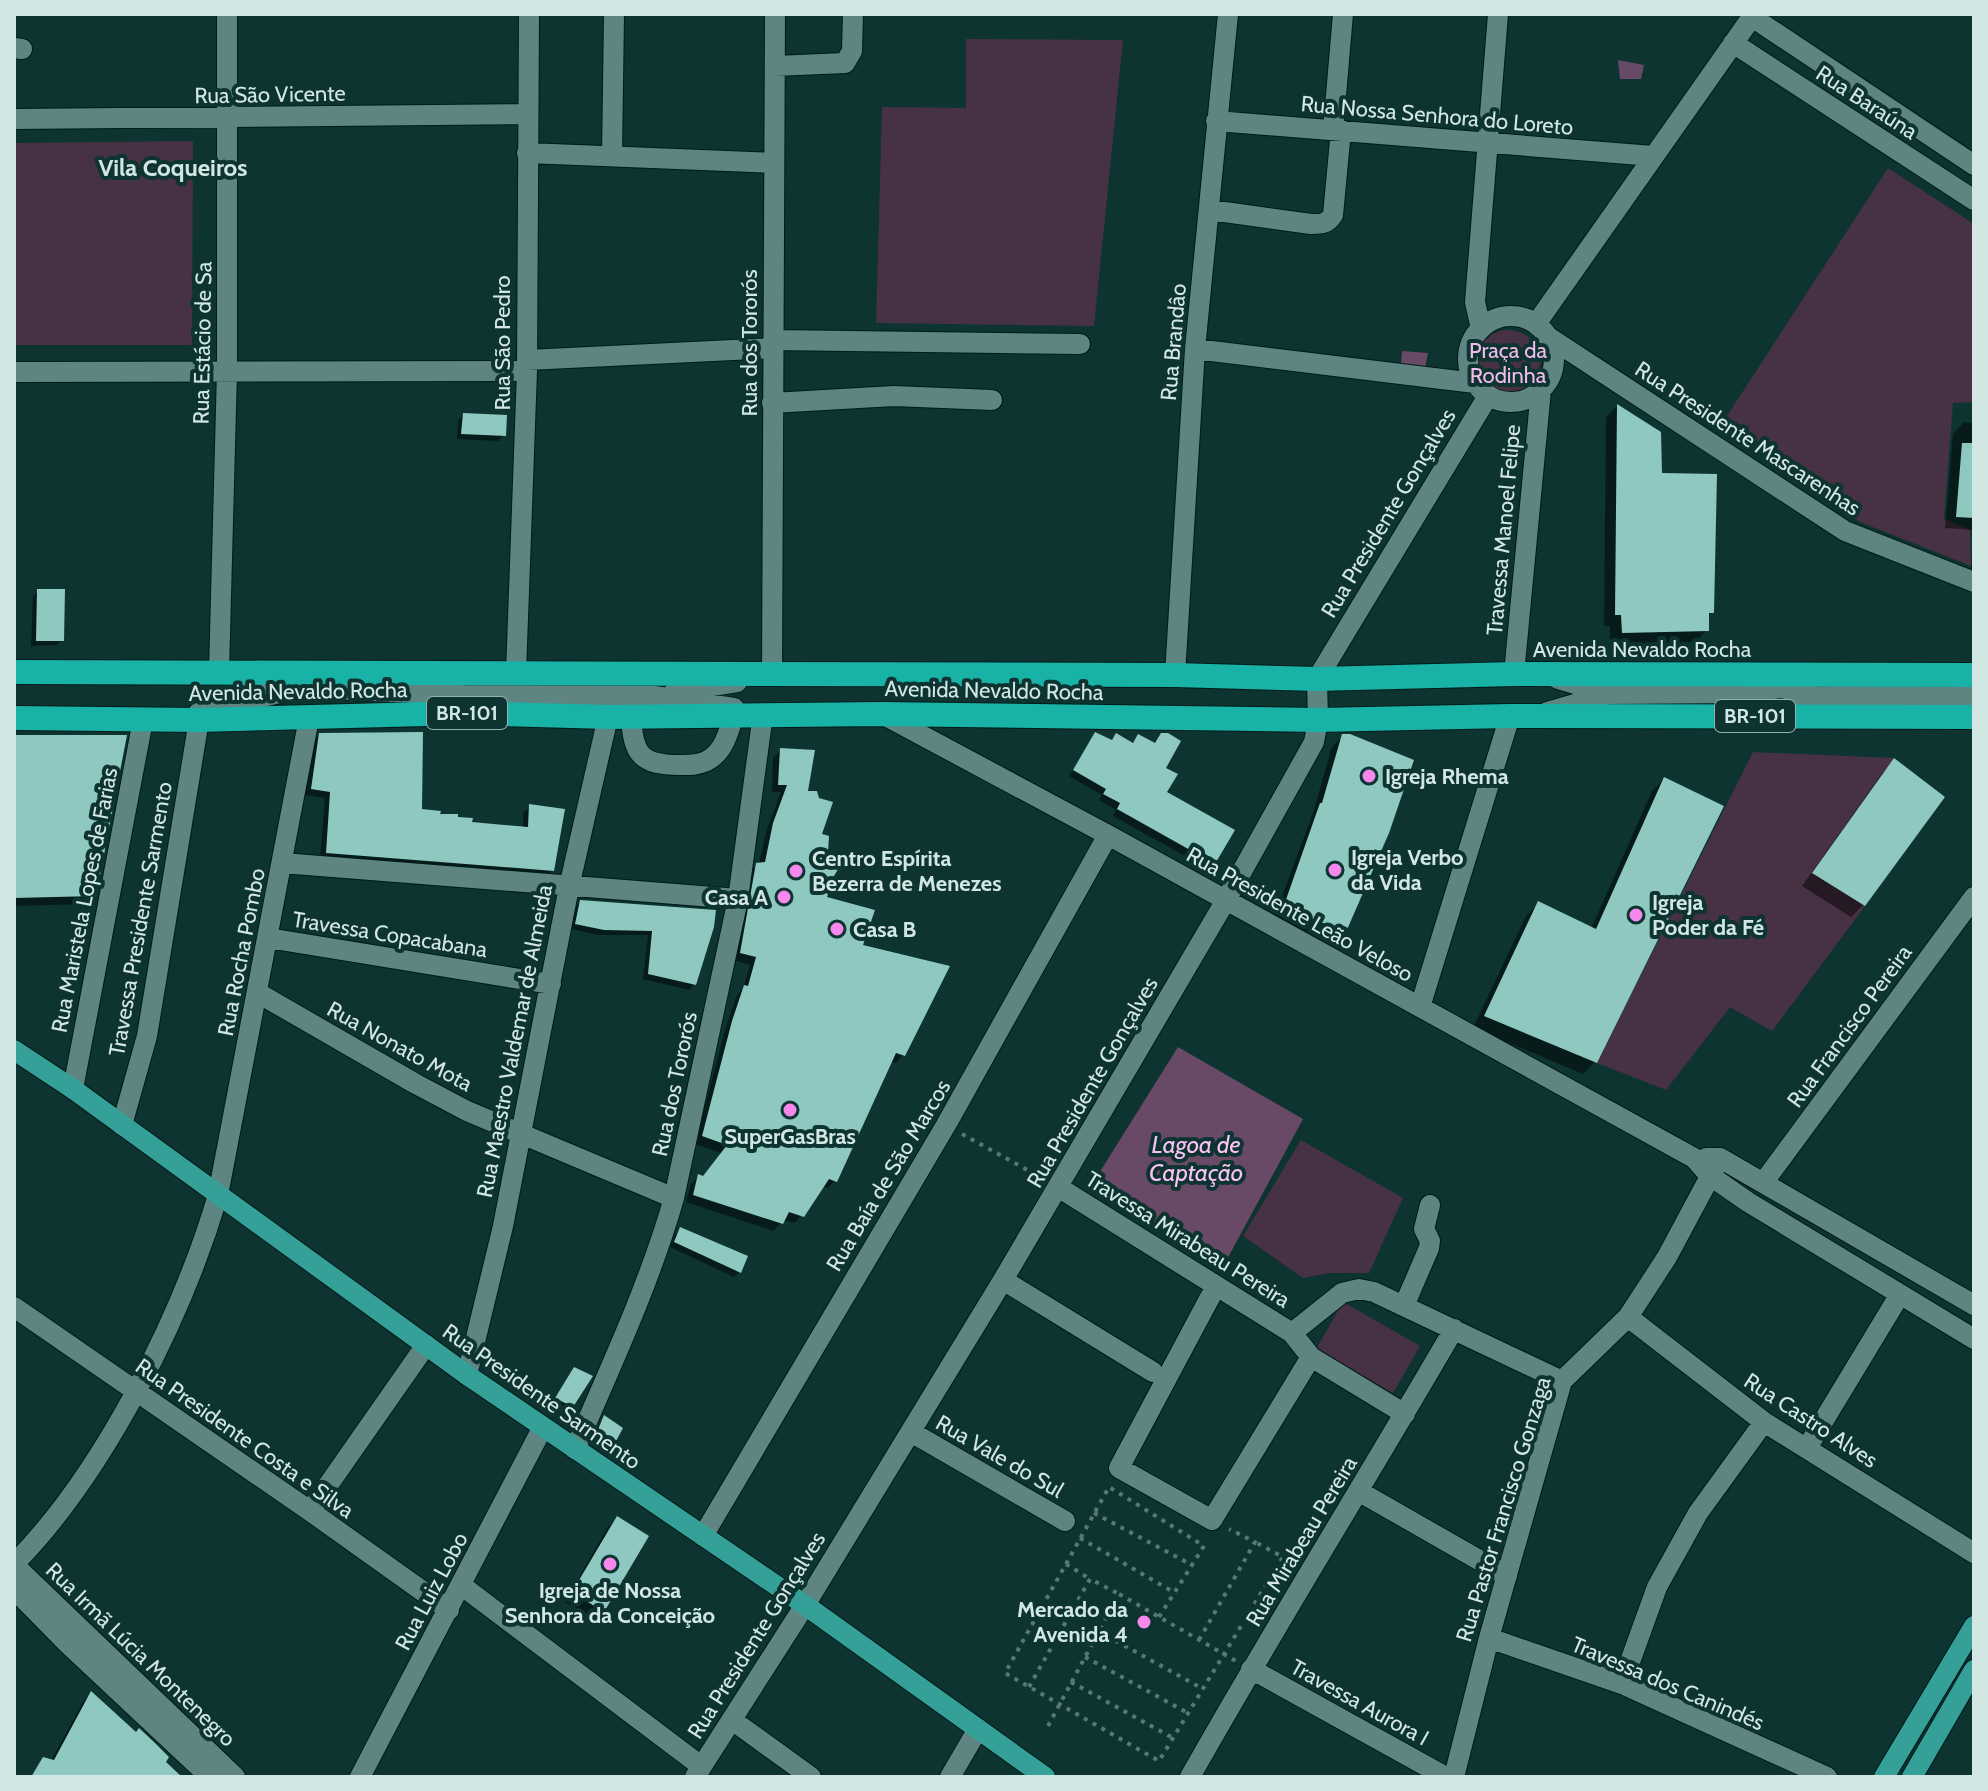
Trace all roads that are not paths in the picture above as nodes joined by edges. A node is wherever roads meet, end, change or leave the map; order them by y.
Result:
1 (227, 14) edge
2 (529, 14) edge
3 (614, 14) edge
4 (775, 14) edge
5 (853, 14) edge
6 (1228, 14) edge
7 (1343, 14) edge
8 (1498, 14) edge
9 (1753, 15) edge
10 (1733, 43) junction
11 (775, 66) junction
12 (527, 114) junction
13 (14, 119) edge
14 (229, 119) junction
15 (1216, 121) junction
16 (1337, 130) junction
17 (1487, 144) junction
18 (527, 153) junction
19 (612, 156) junction
20 (1653, 156) junction
21 (774, 163) junction
22 (1974, 165) edge
23 (1974, 200) edge
24 (1210, 210) junction
25 (1481, 329) junction
26 (1542, 330) junction
27 (772, 344) junction
28 (1080, 344) dead end
29 (1195, 349) junction
30 (527, 365) junction
31 (227, 371) junction
32 (14, 372) edge
33 (1482, 389) junction
34 (1541, 390) junction
35 (992, 400) dead end
36 (772, 403) junction
37 (1974, 582) edge
38 (14, 672) edge
39 (173, 672) junction
40 (219, 672) junction
41 (516, 673) junction
42 (779, 673) junction
43 (1514, 674) junction
44 (1541, 674) junction
45 (1175, 675) junction
46 (1974, 675) edge
47 (1317, 679) junction
48 (299, 688) junction
49 (1609, 694) junction
50 (654, 696) junction
51 (1974, 697) edge
52 (770, 714) junction
53 (882, 714) junction
54 (734, 715) junction
55 (620, 716) junction
56 (1510, 716) junction
57 (1536, 716) junction
58 (1974, 717) edge
59 (14, 718) edge
60 (309, 718) junction
61 (143, 720) junction
62 (173, 720) junction
63 (199, 720) junction
64 (1318, 720) junction
65 (1108, 835) junction
66 (282, 863) junction
67 (569, 887) junction
68 (1974, 897) edge
69 (738, 899) junction
70 (1226, 900) junction
71 (268, 938) junction
72 (551, 984) junction
73 (258, 993) junction
74 (1420, 1007) junction
75 (14, 1050) edge
76 (73, 1089) junction
77 (122, 1125) junction
78 (521, 1135) junction
79 (1715, 1167) junction
80 (1763, 1183) junction
81 (1058, 1187) junction
82 (218, 1195) junction
83 (674, 1198) junction
84 (1430, 1205) dead end
85 (1003, 1280) junction
86 (1216, 1286) junction
87 (1899, 1296) junction
88 (1974, 1305) edge
89 (1404, 1306) junction
90 (14, 1307) edge
91 (1628, 1317) junction
92 (1454, 1329) junction
93 (1292, 1333) junction
94 (1974, 1339) edge
95 (426, 1345) junction
96 (1311, 1357) junction
97 (1153, 1372) dead end
98 (467, 1375) junction
99 (1562, 1381) junction
100 (136, 1392) junction
101 (1405, 1414) junction
102 (1764, 1422) junction
103 (543, 1427) junction
104 (911, 1432) junction
105 (1807, 1448) junction
106 (575, 1449) junction
107 (1360, 1492) junction
108 (310, 1511) junction
109 (1065, 1521) dead end
110 (703, 1536) junction
111 (1974, 1553) edge
112 (14, 1564) edge
113 (1507, 1576) junction
114 (461, 1585) junction
115 (14, 1589) edge
116 (805, 1605) junction
117 (449, 1610) junction
118 (1974, 1626) edge
119 (1489, 1638) junction
120 (1251, 1669) junction
121 (1974, 1670) edge
122 (1622, 1684) junction
123 (732, 1720) junction
124 (978, 1729) junction
125 (698, 1771) edge
126 (210, 1777) edge
127 (235, 1777) edge
128 (360, 1777) edge
129 (811, 1777) edge
130 (950, 1777) edge
131 (1045, 1777) edge
132 (1190, 1777) edge
133 (1446, 1777) edge
134 (1454, 1777) edge
135 (1827, 1777) edge
136 (1884, 1777) edge
137 (1912, 1777) edge

1 - 14 street, Rua Estácio de Sa
2 - 12 street, Rua São Pedro
3 - 19 street
4 - 11 street, Rua dos Tororós
5 - 11 street
6 - 15 street, Rua Brandâo
7 - 16 street
8 - 17 street
9 - 10 street
9 - 22 street, Rua Baraúna
10 - 20 street
10 - 23 street, Rua Baraúna
11 - 21 street, Rua dos Tororós
12 - 14 street, Rua São Vicente
12 - 18 street, Rua São Pedro
13 - 14 street, Rua São Vicente
14 - 31 street, Rua Estácio de Sa
15 - 16 street, Rua Nossa Senhora do Loreto
15 - 24 street, Rua Brandâo
16 - 17 street, Rua Nossa Senhora do Loreto
16 - 24 street
17 - 20 street, Rua Nossa Senhora do Loreto
17 - 25 street
18 - 19 street
18 - 30 street, Rua São Pedro
19 - 21 street
20 - 26 street
21 - 27 street, Rua dos Tororós
24 - 29 street, Rua Brandâo
25 - 26 street
25 - 33 street
26 - 34 street
26 - 37 street, Rua Presidente Mascarenhas
27 - 28 street
27 - 30 street
27 - 36 street, Rua dos Tororós
29 - 33 street
29 - 45 street, Rua Brandâo
30 - 31 street
30 - 41 street, Rua São Pedro
31 - 32 street
31 - 40 street, Rua Estácio de Sa
33 - 34 street
33 - 47 street, Rua Presidente Gonçalves
34 - 43 street, Travessa Manoel Felipe
35 - 36 street
36 - 42 street, Rua dos Tororós
38 - 39 highway, Avenida Nevaldo Rocha / BR-101
39 - 40 highway, Avenida Nevaldo Rocha / BR-101
39 - 48 street
40 - 41 highway, Avenida Nevaldo Rocha / BR-101
41 - 42 highway, Avenida Nevaldo Rocha / BR-101
42 - 45 highway, Avenida Nevaldo Rocha / BR-101
42 - 50 street
43 - 44 highway, Avenida Nevaldo Rocha / BR-101
43 - 47 highway, Avenida Nevaldo Rocha / BR-101
44 - 46 highway, Avenida Nevaldo Rocha / BR-101
44 - 49 street
45 - 47 highway, Avenida Nevaldo Rocha / BR-101
47 - 64 street, Rua Presidente Gonçalves
48 - 50 street
48 - 62 street
49 - 51 street
49 - 57 street
50 - 52 street
52 - 53 highway, Avenida Nevaldo Rocha / BR-101
52 - 54 highway, Avenida Nevaldo Rocha / BR-101
52 - 69 street, Rua dos Tororós
53 - 64 highway, Avenida Nevaldo Rocha / BR-101
53 - 65 street, Rua Presidente Leão Veloso
54 - 55 highway, Avenida Nevaldo Rocha / BR-101
54 - 55 street
55 - 60 highway, Avenida Nevaldo Rocha / BR-101
55 - 67 street, Rua Maestro Valdemar de Almeida
56 - 57 highway, Avenida Nevaldo Rocha / BR-101
56 - 64 highway, Avenida Nevaldo Rocha / BR-101
56 - 74 street
57 - 58 highway, Avenida Nevaldo Rocha / BR-101
59 - 61 highway, Avenida Nevaldo Rocha / BR-101
60 - 63 highway, Avenida Nevaldo Rocha / BR-101
60 - 66 street, Rua Rocha Pombo
61 - 62 highway, Avenida Nevaldo Rocha / BR-101
61 - 76 street, Rua Maristela Lopes de Farias
62 - 63 highway, Avenida Nevaldo Rocha / BR-101
63 - 77 street, Travessa Presidente Sarmento
64 - 70 street, Rua Presidente Gonçalves
65 - 70 street, Rua Presidente Leão Veloso
65 - 110 street, Rua Baía de São Marcos
66 - 67 street
66 - 71 street, Rua Rocha Pombo
67 - 69 street
67 - 72 street, Rua Maestro Valdemar de Almeida
68 - 80 street, Rua Francisco Pereira
69 - 83 street, Rua dos Tororós
70 - 74 street, Rua Presidente Leão Veloso
70 - 81 street, Rua Presidente Gonçalves
71 - 72 street, Travessa Copacabana
71 - 73 street, Rua Rocha Pombo
72 - 78 street, Rua Maestro Valdemar de Almeida
73 - 78 street, Rua Nonato Mota
73 - 82 street, Rua Rocha Pombo
74 - 79 street, Rua Presidente Leão Veloso
75 - 76 main road, Rua Presidente Sarmento
76 - 77 main road, Rua Presidente Sarmento
77 - 82 main road, Rua Presidente Sarmento
78 - 83 street, Rua Nonato Mota
78 - 98 street, Rua Maestro Valdemar de Almeida
79 - 80 street, Rua Presidente Leão Veloso
79 - 87 street, Rua Presidente Leão Veloso
79 - 91 street, Rua Pastor Francisco Gonzaga
80 - 88 street, Rua Presidente Leão Veloso
81 - 85 street, Rua Presidente Gonçalves
81 - 86 street, Travessa Mirabeau Pereira
82 - 95 main road, Rua Presidente Sarmento
82 - 100 street, Rua Rocha Pombo
83 - 106 street, Rua dos Tororós
84 - 89 street
85 - 97 street
85 - 104 street, Rua Presidente Gonçalves
86 - 93 street, Travessa Mirabeau Pereira
86 - 96 street
87 - 94 street, Rua Presidente Leão Veloso
87 - 105 street
89 - 92 street, Travessa Mirabeau Pereira
89 - 93 street, Travessa Mirabeau Pereira
90 - 100 street, Rua Presidente Costa e Silva
91 - 99 street, Rua Pastor Francisco Gonzaga
91 - 102 street, Rua Castro Alves
92 - 99 street, Travessa Mirabeau Pereira
92 - 101 street, Rua Mirabeau Pereira
93 - 96 street, Travessa Mirabeau Pereira
95 - 98 main road, Rua Presidente Sarmento
95 - 108 street
96 - 101 street, Travessa Mirabeau Pereira
98 - 103 main road, Rua Presidente Sarmento
99 - 113 street, Rua Pastor Francisco Gonzaga
100 - 108 street, Rua Presidente Costa e Silva
100 - 112 street, Rua Rocha Pombo
101 - 107 street, Rua Mirabeau Pereira
102 - 105 street, Rua Castro Alves
102 - 122 street
103 - 106 main road, Rua Presidente Sarmento
103 - 114 street, Rua Luiz Lobo
104 - 109 street, Rua Vale do Sul
104 - 116 street, Rua Presidente Gonçalves
105 - 111 street, Rua Castro Alves
106 - 110 main road, Rua Presidente Sarmento
107 - 113 street
107 - 120 street, Rua Mirabeau Pereira
108 - 117 street, Rua Presidente Costa e Silva
110 - 116 main road, Rua Presidente Sarmento
112 - 127 street, Rua Irmã Lúcia Montenegro
113 - 119 street, Rua Pastor Francisco Gonzaga
114 - 117 street, Rua Luiz Lobo
114 - 125 street
115 - 126 street, Rua Irmã Lúcia Montenegro
116 - 123 street, Rua Presidente Gonçalves
116 - 124 main road, Rua Presidente Sarmento
117 - 128 street, Rua Luiz Lobo
118 - 136 main road
119 - 122 street, Travessa dos Canindés
119 - 134 street, Rua Pastor Francisco Gonzaga
120 - 132 street, Rua Mirabeau Pereira
120 - 133 street, Travessa Aurora I
121 - 137 main road
122 - 135 street, Travessa dos Canindés
123 - 125 street, Rua Presidente Gonçalves
123 - 129 street
124 - 130 street
124 - 131 main road, Rua Presidente Sarmento

